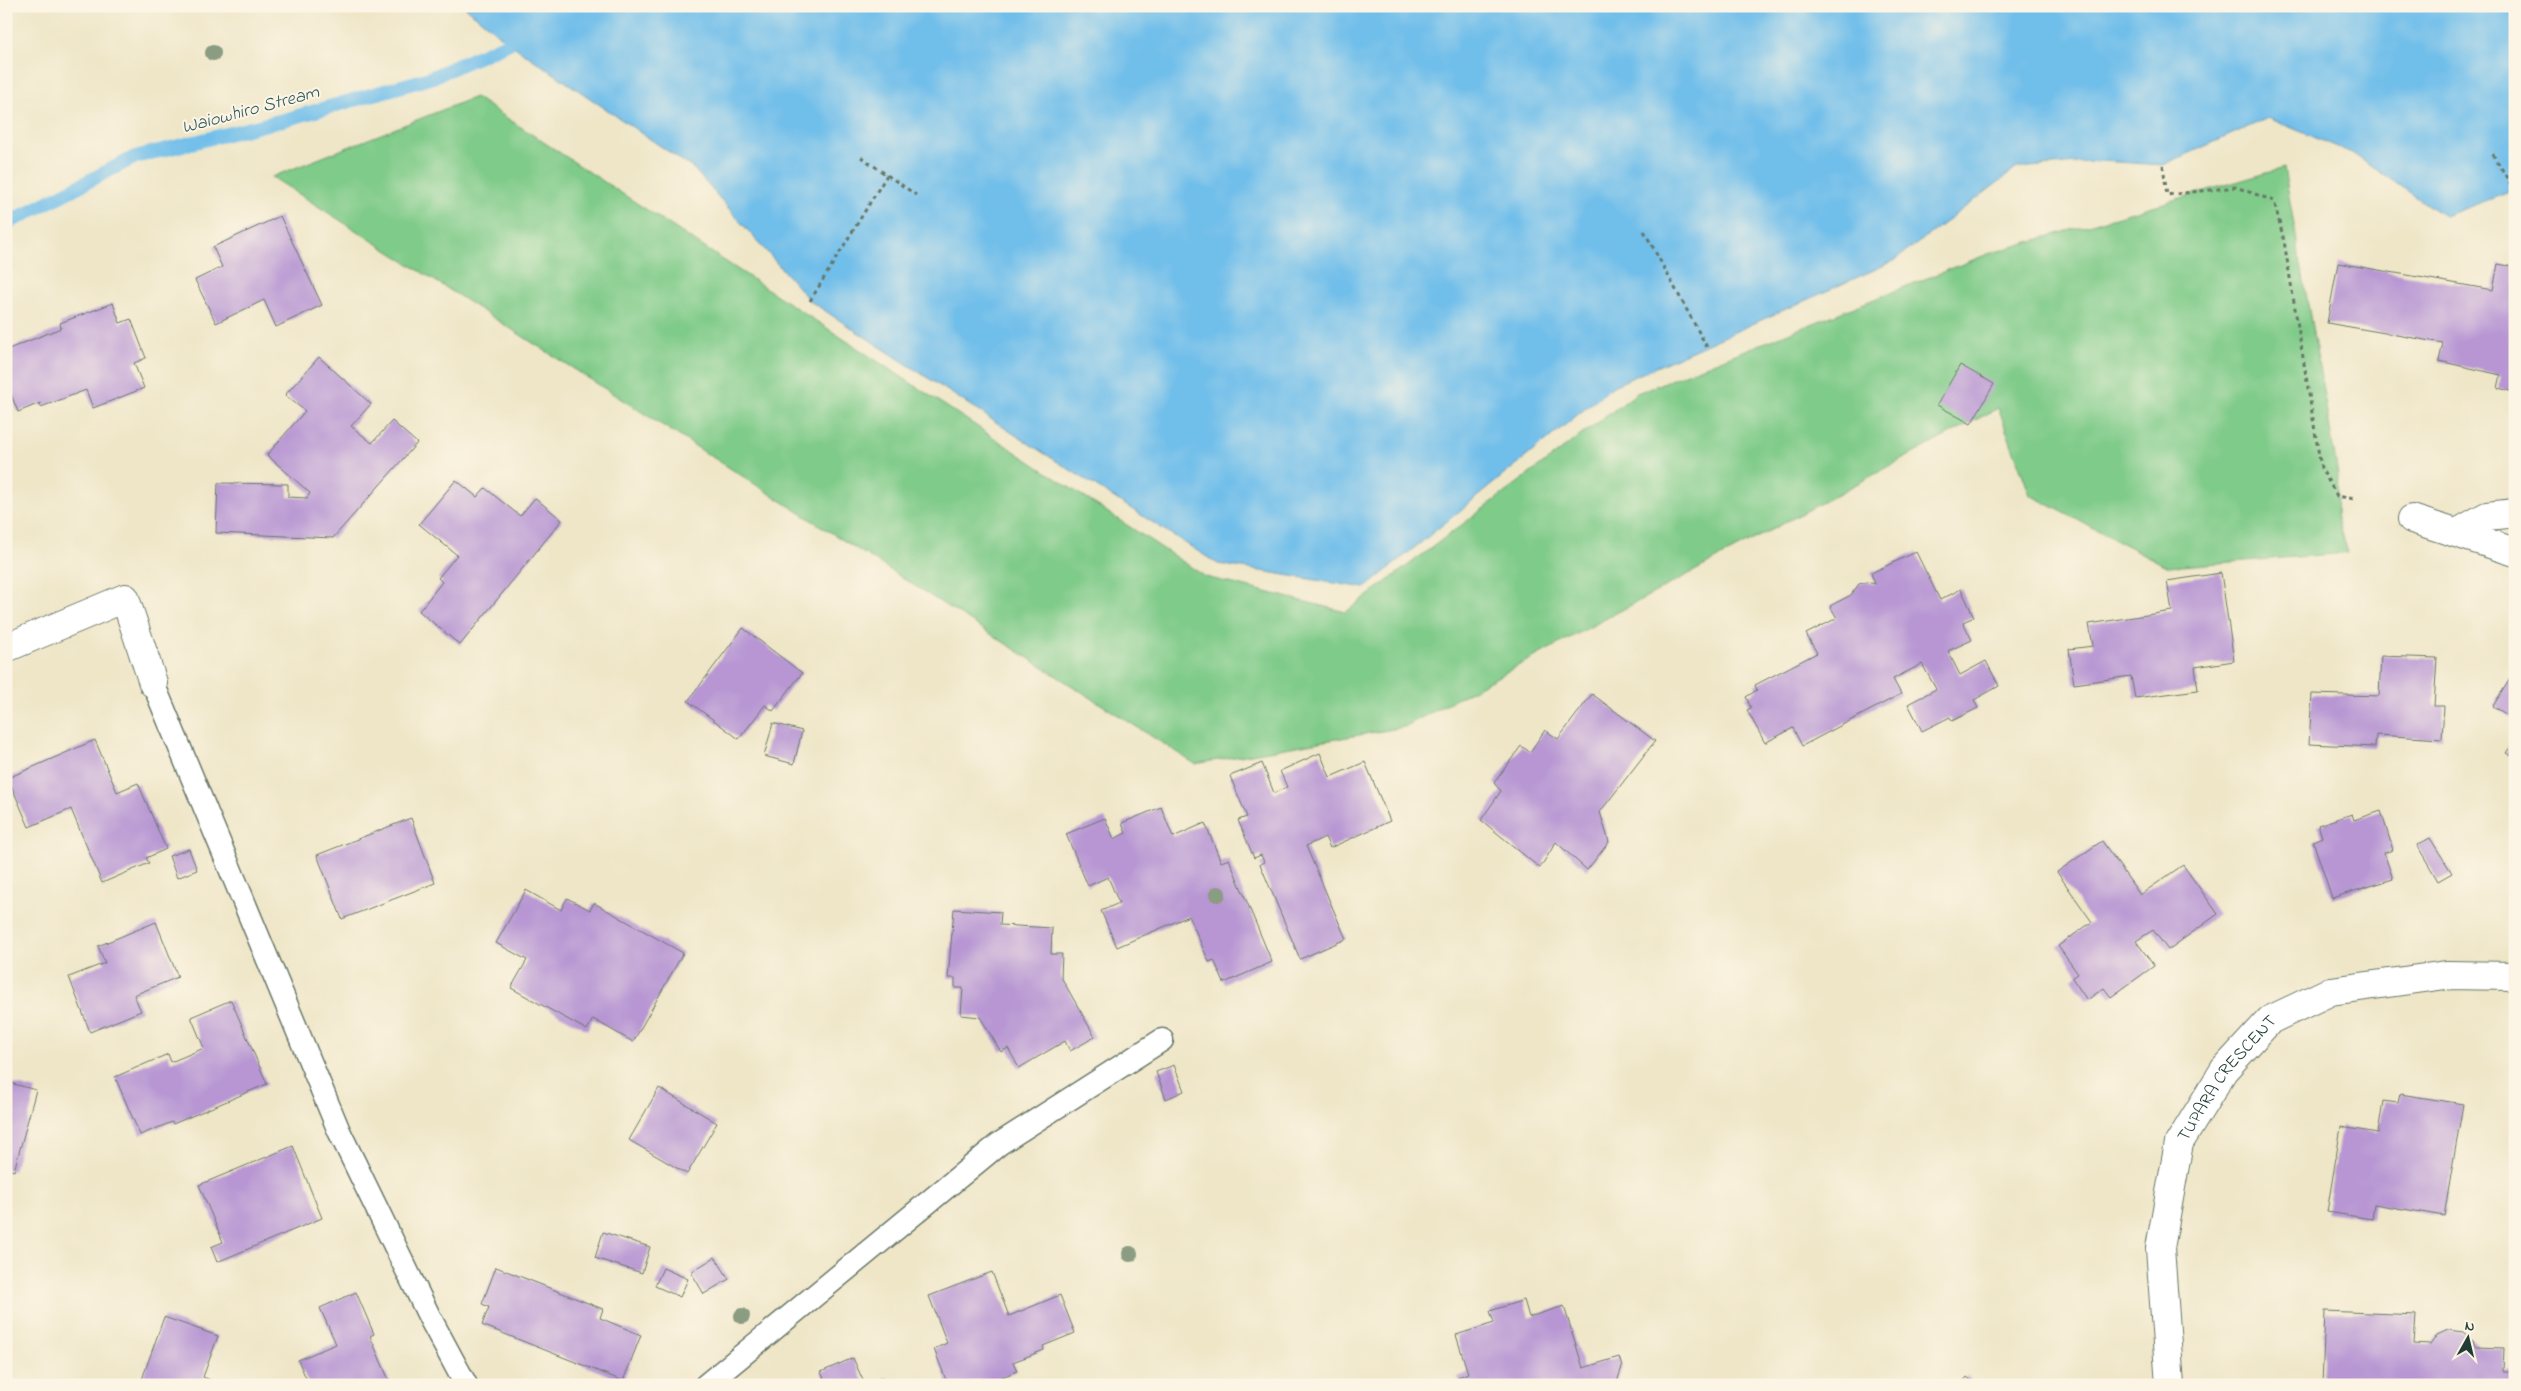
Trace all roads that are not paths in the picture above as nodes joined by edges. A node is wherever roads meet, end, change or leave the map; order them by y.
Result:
1 (2515, 513) edge
2 (2412, 518) dead end
3 (2457, 533) junction
4 (2515, 552) edge
5 (6, 648) edge
6 (153, 683) joint
7 (2515, 976) edge
8 (1162, 1040) dead end
9 (466, 1385) edge
10 (706, 1385) edge
11 (2170, 1385) edge

1 - 3 street
2 - 3 street
3 - 4 street
5 - 6 street
6 - 9 lane
7 - 11 street, TUPARA CRESCENT
8 - 10 lane

